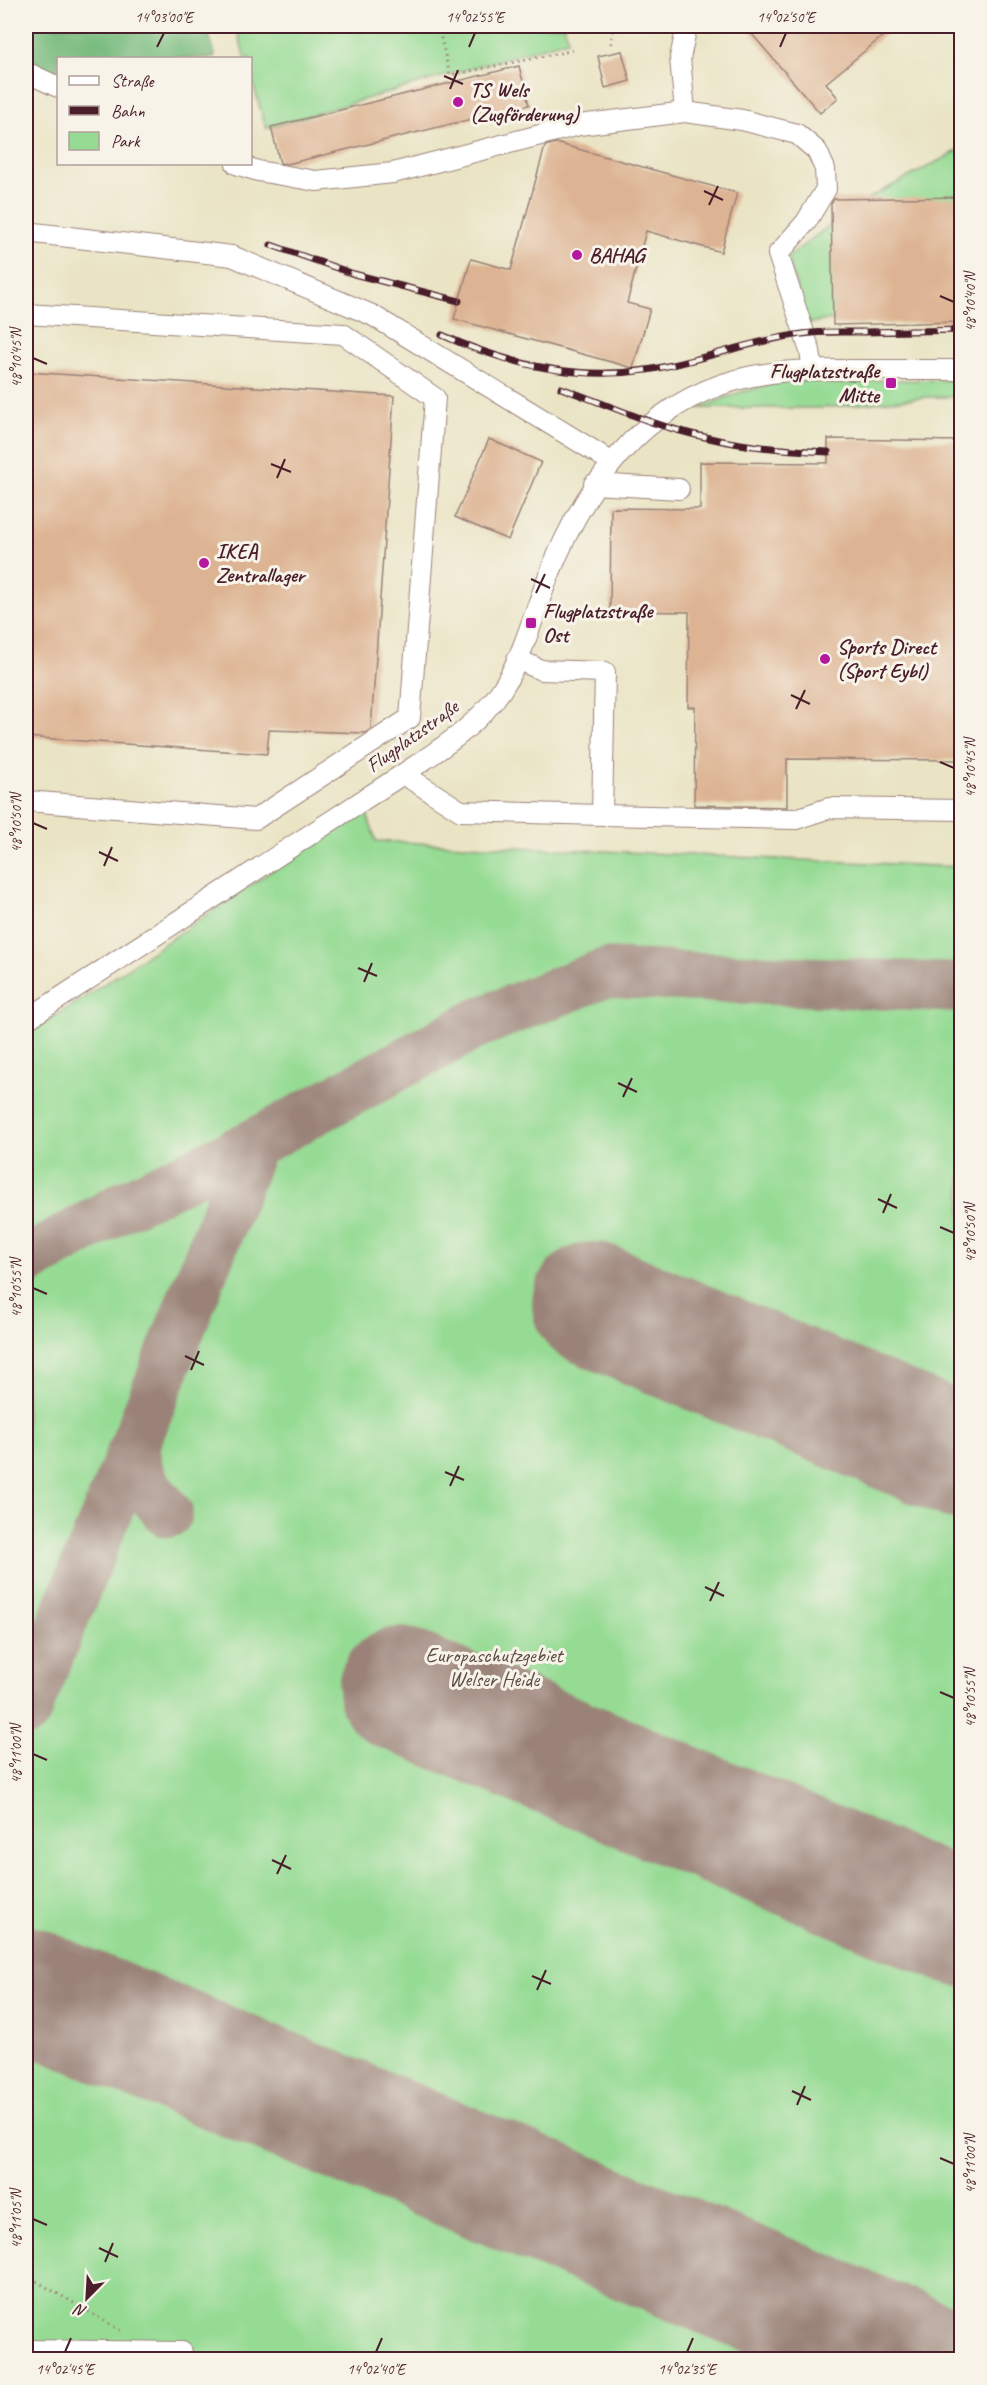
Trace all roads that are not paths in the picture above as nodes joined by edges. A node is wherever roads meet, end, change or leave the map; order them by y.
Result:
1 (687, 26) edge
2 (26, 72) edge
3 (57, 87) edge
4 (685, 112) junction
5 (239, 165) edge
6 (26, 232) edge
7 (26, 314) edge
8 (813, 370) junction
9 (962, 370) edge
10 (611, 463) junction
11 (594, 484) junction
12 (679, 489) dead end
13 (517, 659) junction
14 (403, 774) junction
15 (26, 801) edge
16 (962, 810) edge
17 (602, 815) junction
18 (26, 1020) edge
19 (26, 2350) edge
20 (181, 2360) edge

1 - 4 street
2 - 3 street
4 - 5 street
4 - 8 street
6 - 10 street
7 - 15 street
8 - 9 street, Flugplatzstraße
8 - 10 street, Flugplatzstraße
10 - 11 street, Flugplatzstraße
11 - 12 street
11 - 13 street, Flugplatzstraße
13 - 14 street, Flugplatzstraße
13 - 17 street
14 - 17 street
14 - 18 street, Flugplatzstraße
16 - 17 street
19 - 20 street

